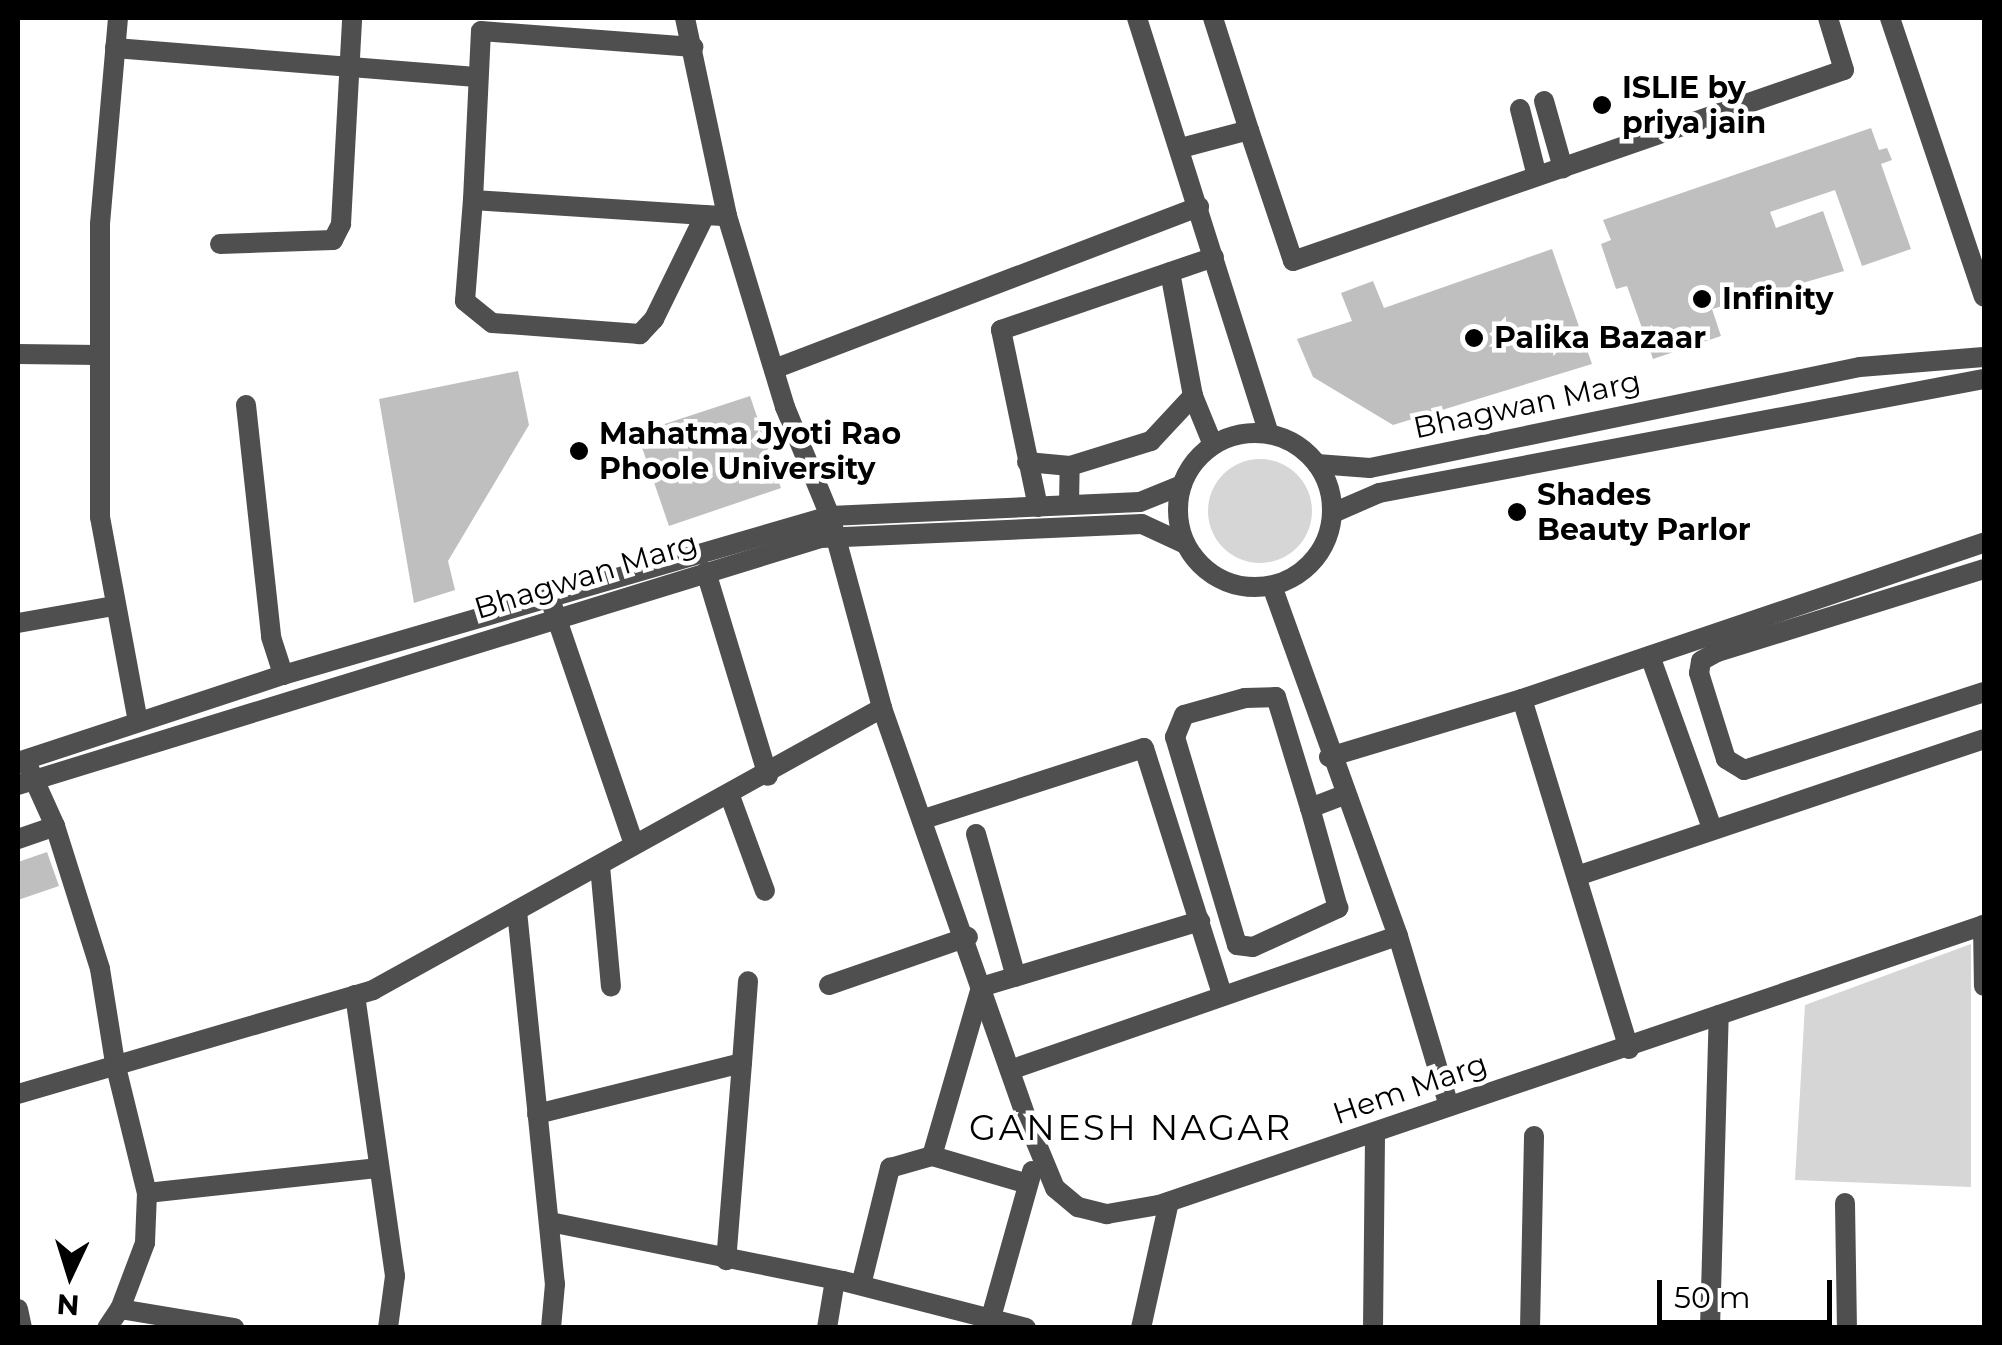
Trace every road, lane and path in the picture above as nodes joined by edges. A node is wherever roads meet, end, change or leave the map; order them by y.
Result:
1 (118, 18) edge
2 (352, 18) edge
3 (685, 18) edge
4 (1137, 18) edge
5 (1212, 18) edge
6 (1828, 18) edge
7 (1890, 18) edge
8 (482, 24) edge
9 (693, 46) junction
10 (115, 48) junction
11 (345, 68) junction
12 (476, 77) junction
13 (1544, 102) dead end
14 (1520, 109) dead end
15 (1249, 130) junction
16 (1181, 148) junction
17 (1562, 168) junction
18 (1537, 176) junction
19 (472, 200) junction
20 (1200, 207) junction
21 (705, 214) junction
22 (727, 216) junction
23 (220, 244) dead end
24 (1214, 257) junction
25 (1170, 272) junction
26 (1984, 297) edge
27 (18, 354) edge
28 (98, 355) junction
29 (1984, 357) edge
30 (774, 370) junction
31 (1984, 379) edge
32 (1194, 396) junction
33 (246, 405) dead end
34 (1269, 434) junction
35 (1213, 445) junction
36 (1027, 462) junction
37 (1318, 464) junction
38 (1070, 466) junction
39 (1182, 485) junction
40 (1069, 506) junction
41 (1038, 507) junction
42 (1333, 513) junction
43 (832, 526) junction
44 (1984, 543) edge
45 (1185, 544) junction
46 (1984, 569) edge
47 (706, 572) junction
48 (1272, 586) junction
49 (113, 606) junction
50 (553, 608) junction
51 (18, 623) edge
52 (1650, 656) junction
53 (283, 675) junction
54 (1984, 692) edge
55 (1522, 699) junction
56 (882, 708) junction
57 (138, 722) junction
58 (1984, 739) edge
59 (1329, 757) junction
60 (21, 761) edge
61 (768, 776) junction
62 (27, 782) edge
63 (730, 796) junction
64 (1344, 796) junction
65 (1310, 808) junction
66 (924, 819) junction
67 (55, 826) junction
68 (1712, 828) junction
69 (976, 834) dead end
70 (18, 840) edge
71 (634, 844) junction
72 (600, 866) junction
73 (1577, 876) junction
74 (764, 891) dead end
75 (517, 911) junction
76 (1200, 922) junction
77 (1984, 925) edge
78 (1398, 936) junction
79 (968, 937) junction
80 (1016, 978) junction
81 (748, 981) dead end
82 (830, 984) dead end
83 (1984, 986) edge
84 (612, 987) dead end
85 (981, 987) junction
86 (1222, 994) junction
87 (354, 996) junction
88 (1720, 1015) junction
89 (1629, 1048) junction
90 (115, 1063) junction
91 (742, 1063) junction
92 (1010, 1070) junction
93 (18, 1094) edge
94 (1449, 1106) junction
95 (537, 1114) junction
96 (1375, 1132) junction
97 (1534, 1136) dead end
98 (1038, 1148) junction
99 (932, 1156) junction
100 (378, 1168) junction
101 (1028, 1184) junction
102 (147, 1192) junction
103 (1169, 1202) junction
104 (1844, 1203) dead end
105 (550, 1222) junction
106 (726, 1260) junction
107 (835, 1280) junction
108 (861, 1285) junction
109 (18, 1308) edge
110 (120, 1309) junction
111 (989, 1322) edge
112 (230, 1327) edge
113 (22, 1328) edge
114 (107, 1328) edge
115 (388, 1328) edge
116 (551, 1328) edge
117 (827, 1328) edge
118 (1026, 1328) edge
119 (1142, 1328) edge
120 (1373, 1328) edge
121 (1530, 1328) edge
122 (1710, 1328) edge
123 (1847, 1328) edge

1 - 10 street
2 - 11 street
3 - 9 street, Hem Marg
4 - 16 street
5 - 15 street
6 - 17 street
7 - 26 street
8 - 9 street
8 - 12 street
9 - 22 street, Hem Marg
10 - 11 street
10 - 28 street
11 - 12 street
11 - 23 street
12 - 19 street
13 - 17 street
14 - 18 street
15 - 16 street
15 - 18 street
16 - 20 street
17 - 18 street
19 - 21 street
19 - 21 street
20 - 24 street
20 - 30 street
21 - 22 street
22 - 30 street, Hem Marg
24 - 25 street
24 - 34 street
25 - 32 street
25 - 36 street
27 - 28 street
28 - 49 street
29 - 37 street, Bhagwan Marg
30 - 43 street, Hem Marg
31 - 42 street, Bhagwan Marg
32 - 35 street
32 - 38 street
33 - 53 street
34 - 35 street
34 - 37 street
35 - 39 street
36 - 38 street
36 - 41 street
37 - 42 street
38 - 40 street
39 - 40 street, Bhagwan Marg
39 - 45 street
40 - 41 street, Bhagwan Marg
41 - 43 street, Bhagwan Marg
42 - 48 street
43 - 45 street, Bhagwan Marg
43 - 47 street, Bhagwan Marg
43 - 50 street, Bhagwan Marg
43 - 56 street, Hem Marg
44 - 52 street
45 - 48 street
46 - 54 street
47 - 50 street, Bhagwan Marg
47 - 61 street
48 - 59 street
49 - 51 street
49 - 57 street
50 - 53 street, Bhagwan Marg
50 - 62 street, Bhagwan Marg
50 - 71 street
52 - 55 street
52 - 68 street
53 - 57 street, Bhagwan Marg
55 - 59 street
55 - 73 street
56 - 61 street
56 - 66 street, Hem Marg
57 - 60 street, Bhagwan Marg
58 - 68 street
59 - 64 street
60 - 62 street
61 - 63 street
62 - 67 street
63 - 71 street
63 - 74 street
64 - 65 street
64 - 78 street
65 - 65 street
66 - 76 street
66 - 79 street, Hem Marg
67 - 70 street
67 - 90 street
68 - 73 street
69 - 80 street
71 - 72 street
72 - 75 street
72 - 84 street
73 - 89 street
75 - 87 street
75 - 95 street
76 - 80 street
76 - 86 street
77 - 83 street
77 - 88 street, Hem Marg
78 - 86 street
78 - 94 street
79 - 82 street
79 - 85 street, Hem Marg
80 - 85 street
81 - 91 street
85 - 92 street, Hem Marg
85 - 99 street
86 - 92 street
87 - 90 street
87 - 100 street
88 - 89 street, Hem Marg
88 - 122 street
89 - 94 street, Hem Marg
90 - 93 street
90 - 102 street
91 - 95 street
91 - 106 street
92 - 98 street, Hem Marg
94 - 96 street, Hem Marg
95 - 105 street
96 - 103 street, Hem Marg
96 - 120 street
97 - 121 street
98 - 101 street
98 - 103 street, Hem Marg
99 - 101 street
99 - 108 street
100 - 102 street
100 - 115 street
101 - 111 street
102 - 110 street
103 - 119 street
104 - 123 street
105 - 106 street
105 - 116 street
106 - 107 street
107 - 108 street
107 - 117 street
108 - 111 street
109 - 113 street
110 - 112 street
110 - 114 street
111 - 118 street

